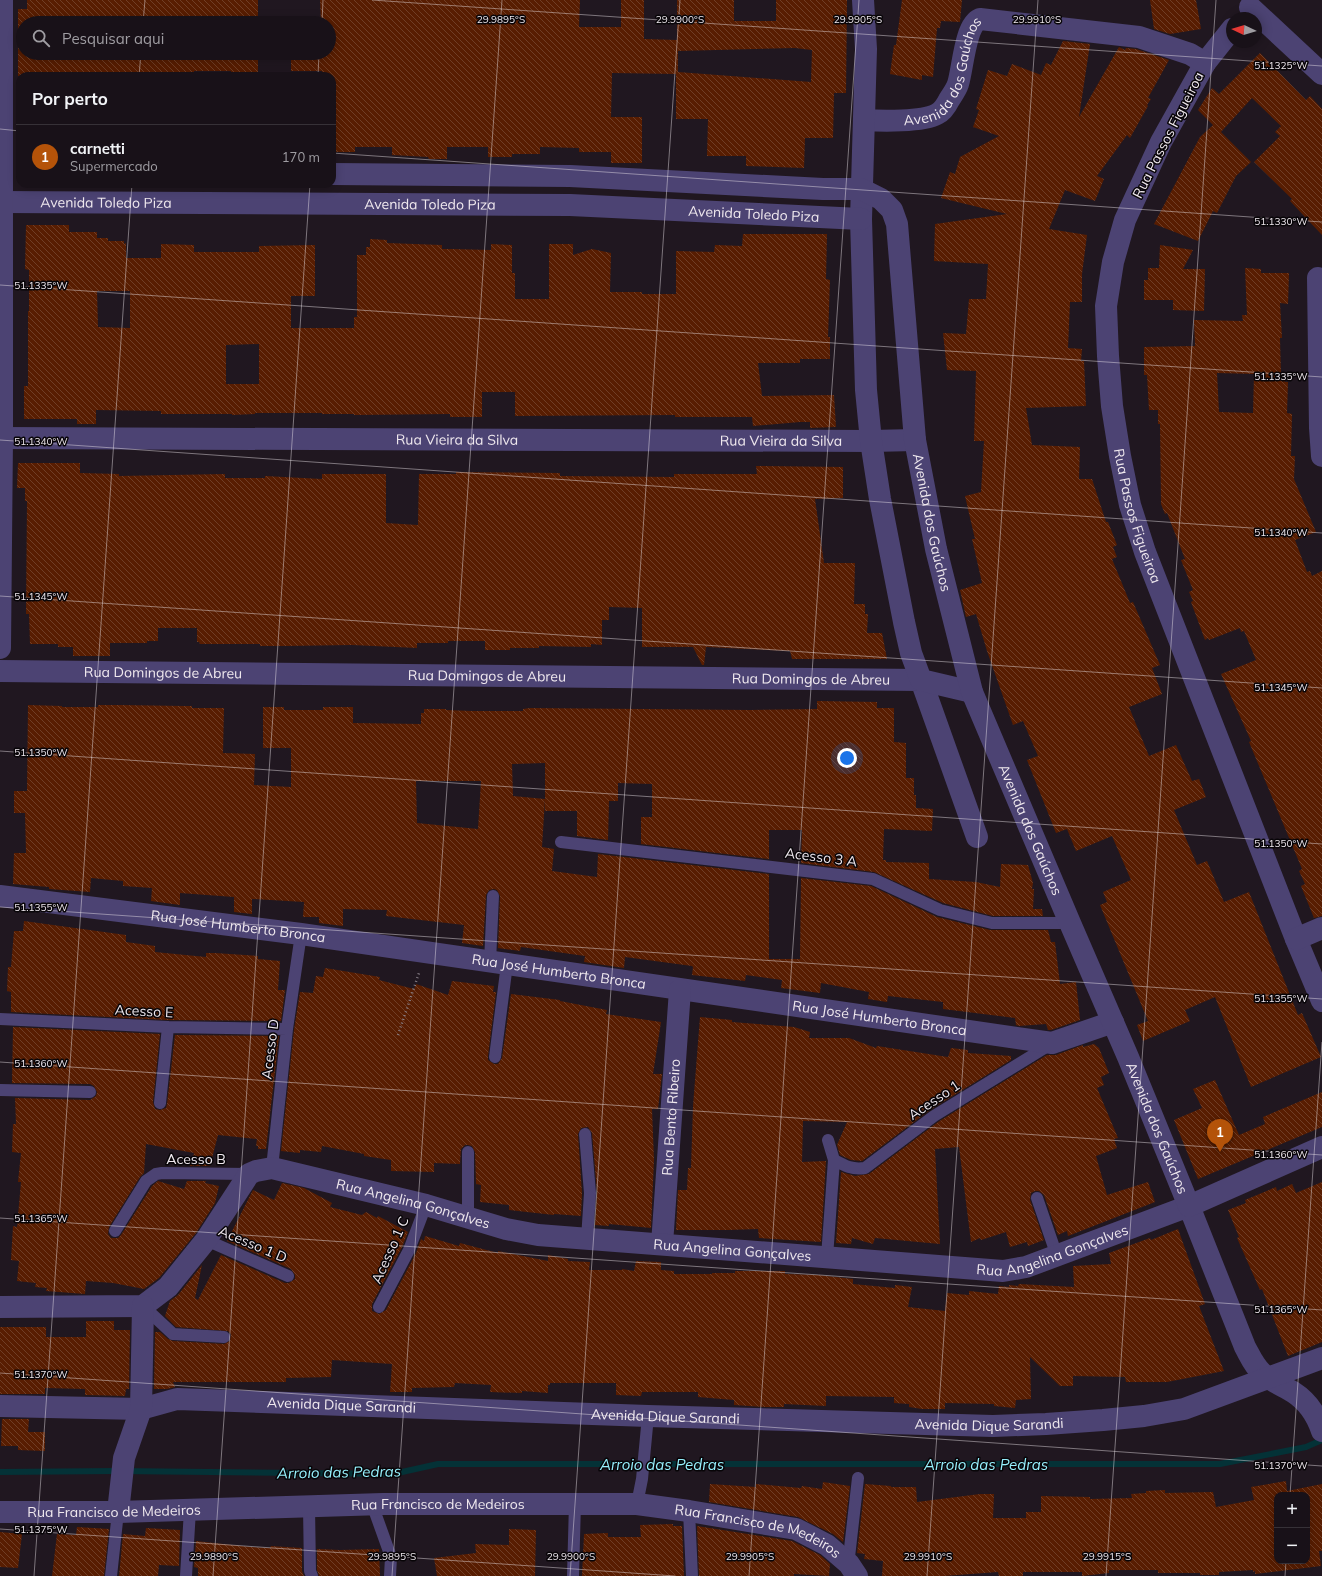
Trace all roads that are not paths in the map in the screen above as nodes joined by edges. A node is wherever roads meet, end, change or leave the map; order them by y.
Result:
1 (2, 0) edge
2 (863, 0) edge
3 (1249, 8) edge
4 (1226, 37) edge
5 (1, 52) edge
6 (1205, 63) junction
7 (1322, 74) edge
8 (1, 115) edge
9 (864, 120) junction
10 (8, 171) edge
11 (336, 174) edge
12 (570, 176) junction
13 (862, 189) junction
14 (287, 194) edge
15 (1, 202) edge
16 (570, 205) junction
17 (860, 219) junction
18 (1318, 278) dead end
19 (1, 438) edge
20 (915, 440) junction
21 (871, 441) junction
22 (1322, 456) edge
23 (0, 648) edge
24 (0, 671) edge
25 (921, 680) junction
26 (972, 692) junction
27 (977, 837) dead end
28 (561, 842) dead end
29 (0, 896) edge
30 (493, 896) dead end
31 (1070, 923) junction
32 (1322, 928) edge
33 (301, 934) junction
34 (1296, 939) junction
35 (498, 963) junction
36 (680, 990) junction
37 (1322, 1001) edge
38 (0, 1019) edge
39 (1113, 1022) junction
40 (168, 1027) junction
41 (287, 1029) junction
42 (1052, 1043) junction
43 (495, 1057) dead end
44 (0, 1090) edge
45 (90, 1092) dead end
46 (160, 1103) dead end
47 (585, 1134) dead end
48 (828, 1140) dead end
49 (1322, 1146) edge
50 (468, 1152) dead end
51 (834, 1160) junction
52 (272, 1168) junction
53 (249, 1174) junction
54 (1037, 1198) dead end
55 (426, 1205) junction
56 (1189, 1206) junction
57 (468, 1218) junction
58 (115, 1232) dead end
59 (587, 1239) junction
60 (206, 1240) junction
61 (662, 1244) junction
62 (1057, 1256) junction
63 (827, 1257) junction
64 (288, 1276) dead end
65 (143, 1306) junction
66 (0, 1307) edge
67 (379, 1308) dead end
68 (224, 1337) dead end
69 (1322, 1358) edge
70 (1268, 1378) junction
71 (0, 1406) edge
72 (141, 1409) junction
73 (648, 1416) junction
74 (1321, 1427) edge
75 (858, 1478) dead end
76 (575, 1503) junction
77 (372, 1504) junction
78 (637, 1504) junction
79 (309, 1506) junction
80 (190, 1510) junction
81 (689, 1511) junction
82 (0, 1512) edge
83 (118, 1512) junction
84 (851, 1572) edge
85 (111, 1576) edge
86 (186, 1576) edge
87 (312, 1576) edge
88 (390, 1576) edge
89 (573, 1576) edge
90 (692, 1576) edge

1 - 5 street
2 - 9 street
3 - 7 street
4 - 6 street, Rua Passos Figueiroa
5 - 8 street
6 - 9 street, Avenida dos Gaúchos
6 - 34 street, Rua Passos Figueiroa
8 - 10 street
9 - 13 street
10 - 15 street
11 - 12 street, Avenida Toledo Piza
12 - 13 street, Avenida Toledo Piza
12 - 16 street
13 - 17 street
13 - 20 street, Avenida dos Gaúchos
14 - 15 street, Avenida Toledo Piza
14 - 16 street, Avenida Toledo Piza
15 - 19 street
16 - 17 street, Avenida Toledo Piza
17 - 21 street
18 - 22 street
19 - 21 street, Rua Vieira da Silva
19 - 23 street
20 - 21 street, Rua Vieira da Silva
20 - 26 street, Avenida dos Gaúchos
21 - 25 street
24 - 25 street, Rua Domingos de Abreu
25 - 26 street, Rua Domingos de Abreu
25 - 27 street
26 - 31 street, Avenida dos Gaúchos
28 - 31 lane, Acesso 3 A
29 - 33 street, Rua José Humberto Bronca
30 - 35 lane
31 - 39 street, Avenida dos Gaúchos
32 - 34 street
33 - 35 street, Rua José Humberto Bronca
33 - 41 lane, Acesso D
34 - 37 street, Rua Passos Figueiroa
35 - 36 street, Rua José Humberto Bronca
35 - 43 lane
36 - 42 street, Rua José Humberto Bronca
36 - 61 street, Rua Bento Ribeiro
38 - 40 lane, Acesso E
39 - 42 street, Rua José Humberto Bronca
39 - 56 street, Avenida dos Gaúchos
40 - 41 lane, Acesso E
40 - 46 lane
41 - 52 lane, Acesso D
42 - 51 lane, Acesso 1
44 - 45 lane
47 - 59 lane
48 - 51 lane
49 - 56 street, Rua Angelina Gonçalves
50 - 57 lane
51 - 63 lane
52 - 53 street
52 - 55 street, Rua Angelina Gonçalves
53 - 58 lane, Acesso B
53 - 60 street
54 - 62 lane
55 - 57 street, Rua Angelina Gonçalves
55 - 67 lane, Acesso 1 C
56 - 62 street, Rua Angelina Gonçalves
56 - 70 street, Avenida dos Gaúchos
57 - 59 street, Rua Angelina Gonçalves
59 - 61 street, Rua Angelina Gonçalves
60 - 64 lane, Acesso 1 D
60 - 65 street
61 - 63 street, Rua Angelina Gonçalves
62 - 63 street, Rua Angelina Gonçalves
65 - 66 street
65 - 68 lane
65 - 72 street
69 - 70 street, Avenida Dique Sarandi
70 - 73 street, Avenida Dique Sarandi
70 - 74 street, Avenida dos Gaúchos
71 - 72 street, Avenida Dique Sarandi
72 - 73 street, Avenida Dique Sarandi
72 - 83 street
73 - 78 lane
75 - 84 lane
76 - 77 street, Rua Francisco de Medeiros
76 - 78 street, Rua Francisco de Medeiros
76 - 89 lane
77 - 79 street, Rua Francisco de Medeiros
77 - 88 lane
78 - 81 street, Rua Francisco de Medeiros
79 - 80 street, Rua Francisco de Medeiros
79 - 87 lane
80 - 83 street, Rua Francisco de Medeiros
80 - 86 lane
81 - 84 street, Rua Francisco de Medeiros
81 - 90 lane
82 - 83 street, Rua Francisco de Medeiros
83 - 85 lane

